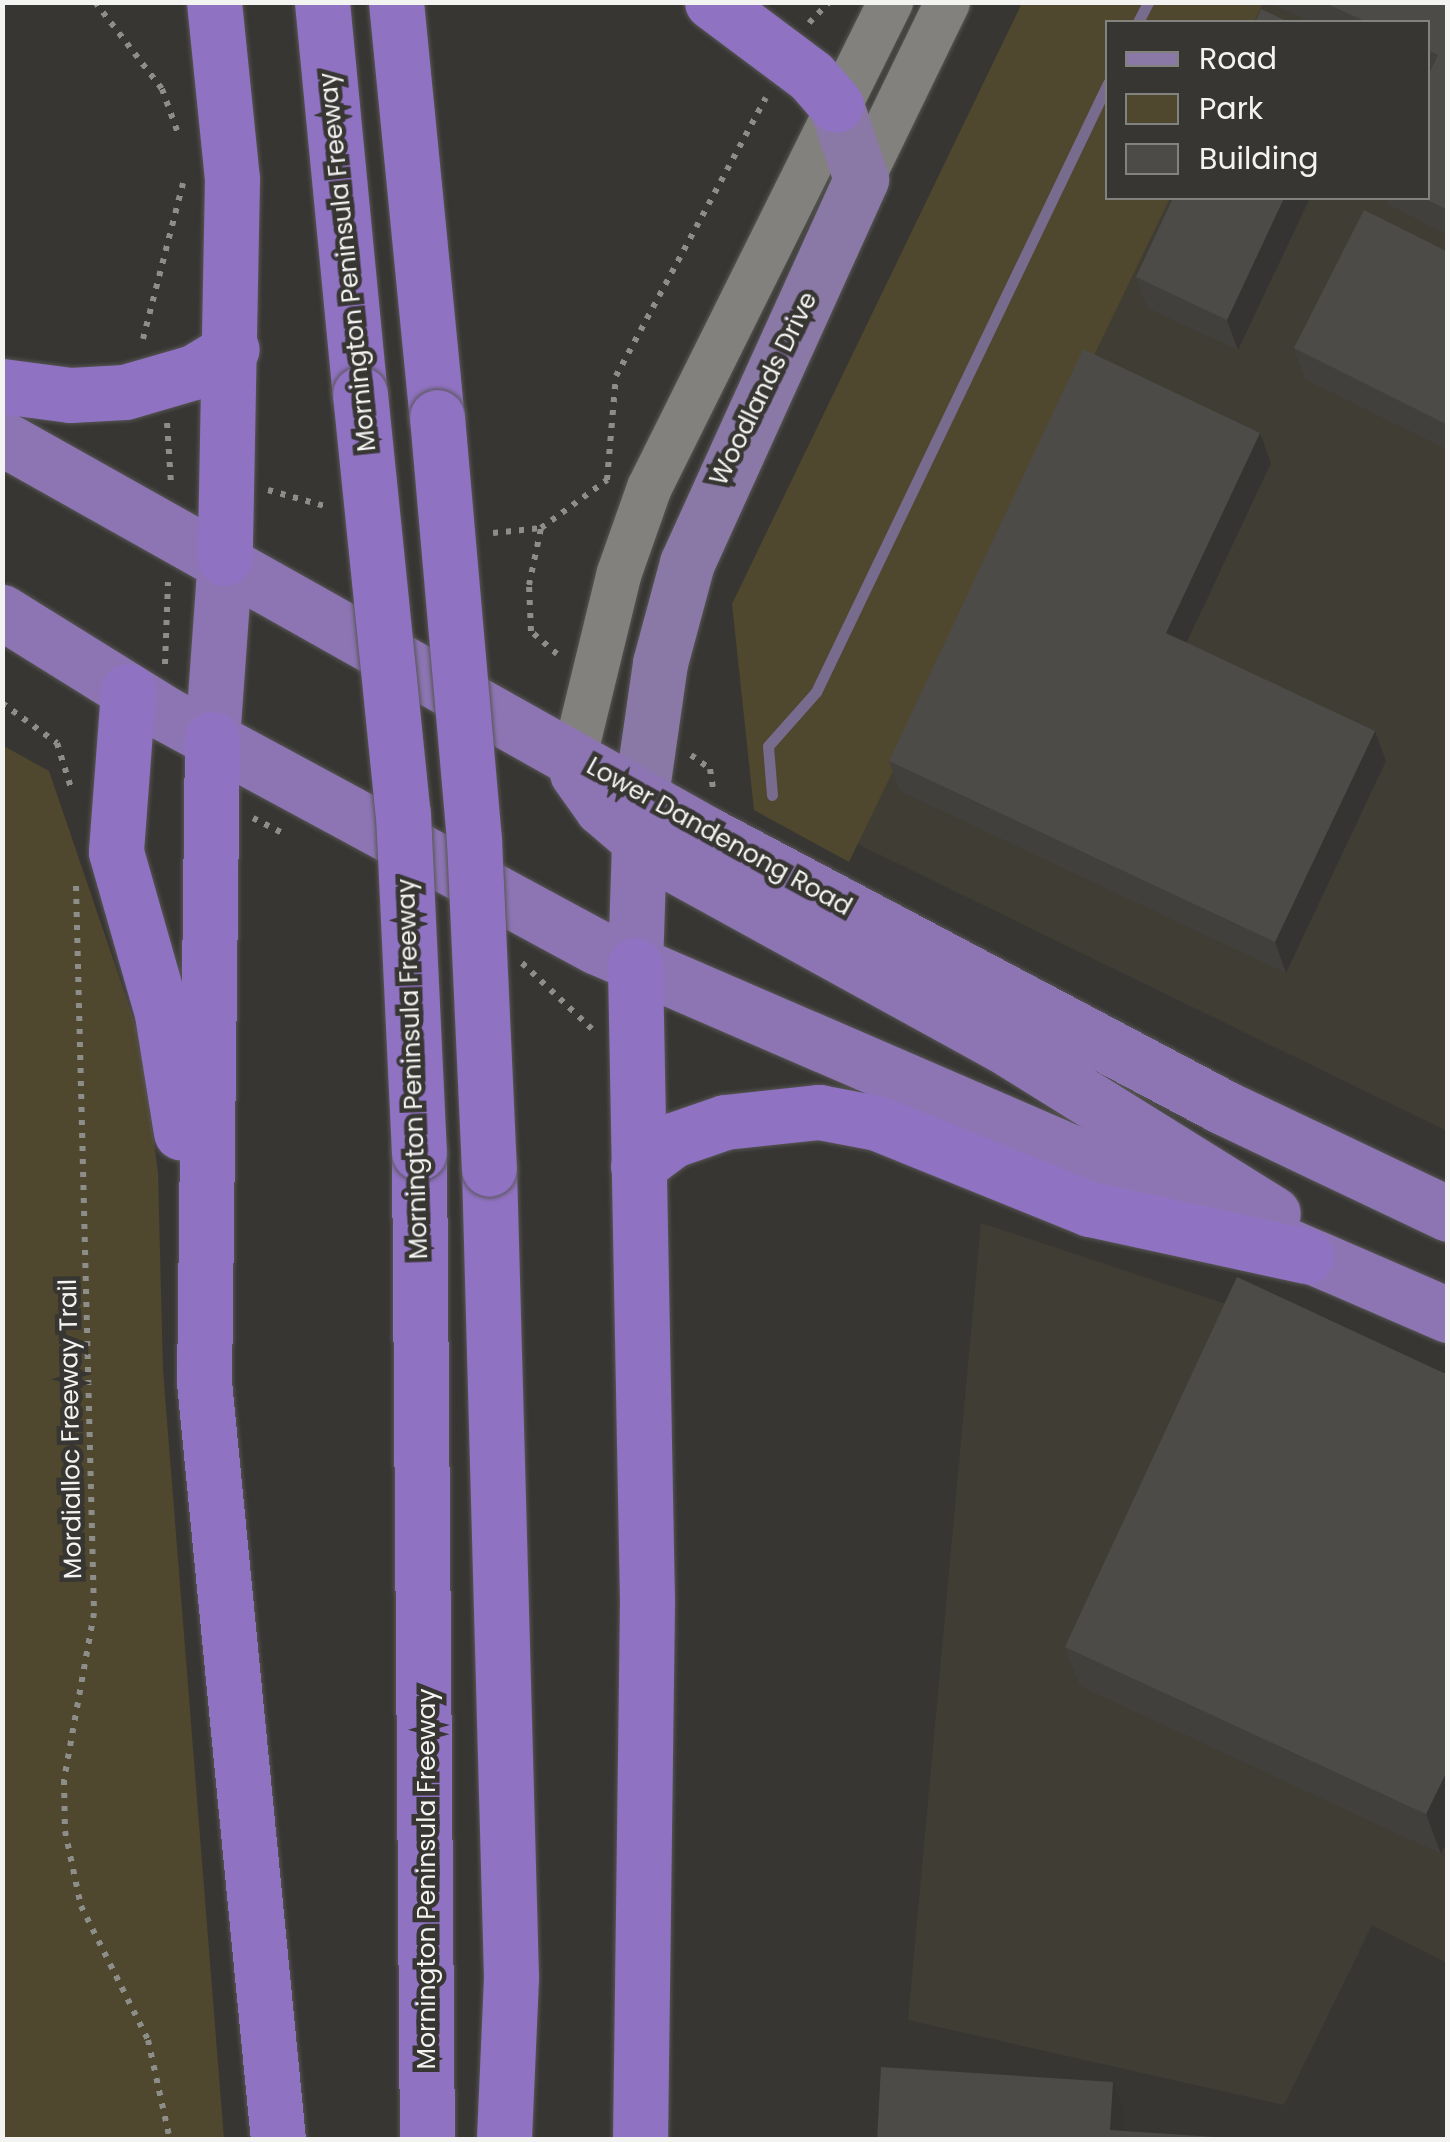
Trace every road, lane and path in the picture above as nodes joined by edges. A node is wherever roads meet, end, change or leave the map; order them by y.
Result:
1 (214, 2) edge
2 (322, 2) edge
3 (396, 2) edge
4 (712, 2) edge
5 (830, 2) edge
6 (890, 2) edge
7 (947, 2) edge
8 (788, 58) junction
9 (836, 105) junction
10 (861, 178) junction
11 (232, 350) junction
12 (2, 386) edge
13 (2, 438) edge
14 (225, 558) junction
15 (2, 612) edge
16 (540, 642) dead end
17 (128, 691) junction
18 (2, 704) edge
19 (212, 739) junction
20 (574, 756) junction
21 (87, 789) junction
22 (639, 818) junction
23 (75, 866) dead end
24 (635, 965) junction
25 (638, 1166) junction
26 (1448, 1214) edge
27 (1306, 1256) junction
28 (1424, 1305) edge
29 (204, 1313) junction
30 (170, 2140) edge
31 (278, 2140) edge
32 (427, 2140) edge
33 (504, 2140) edge
34 (640, 2140) edge

1 - 11 highway
2 - 32 highway, Mornington Peninsula Freeway, bridge
3 - 33 highway, bridge
4 - 8 highway
5 - 8 path
6 - 9 street
7 - 10 street, Woodlands Drive
8 - 9 highway
8 - 16 path
9 - 10 main road
9 - 20 street
10 - 22 main road, Woodlands Drive
11 - 12 highway
11 - 14 highway
13 - 14 highway, Lower Dandenong Road
14 - 19 highway
14 - 20 highway, Lower Dandenong Road
15 - 17 highway
17 - 19 highway
17 - 21 highway
18 - 21 path
19 - 24 highway
19 - 29 highway
20 - 22 highway
21 - 29 highway
22 - 24 highway
22 - 26 highway, Lower Dandenong Road
22 - 28 highway
23 - 30 path, Mordialloc Freeway Trail
24 - 25 highway
24 - 27 highway
25 - 27 highway
25 - 34 highway
27 - 28 highway
29 - 31 highway

